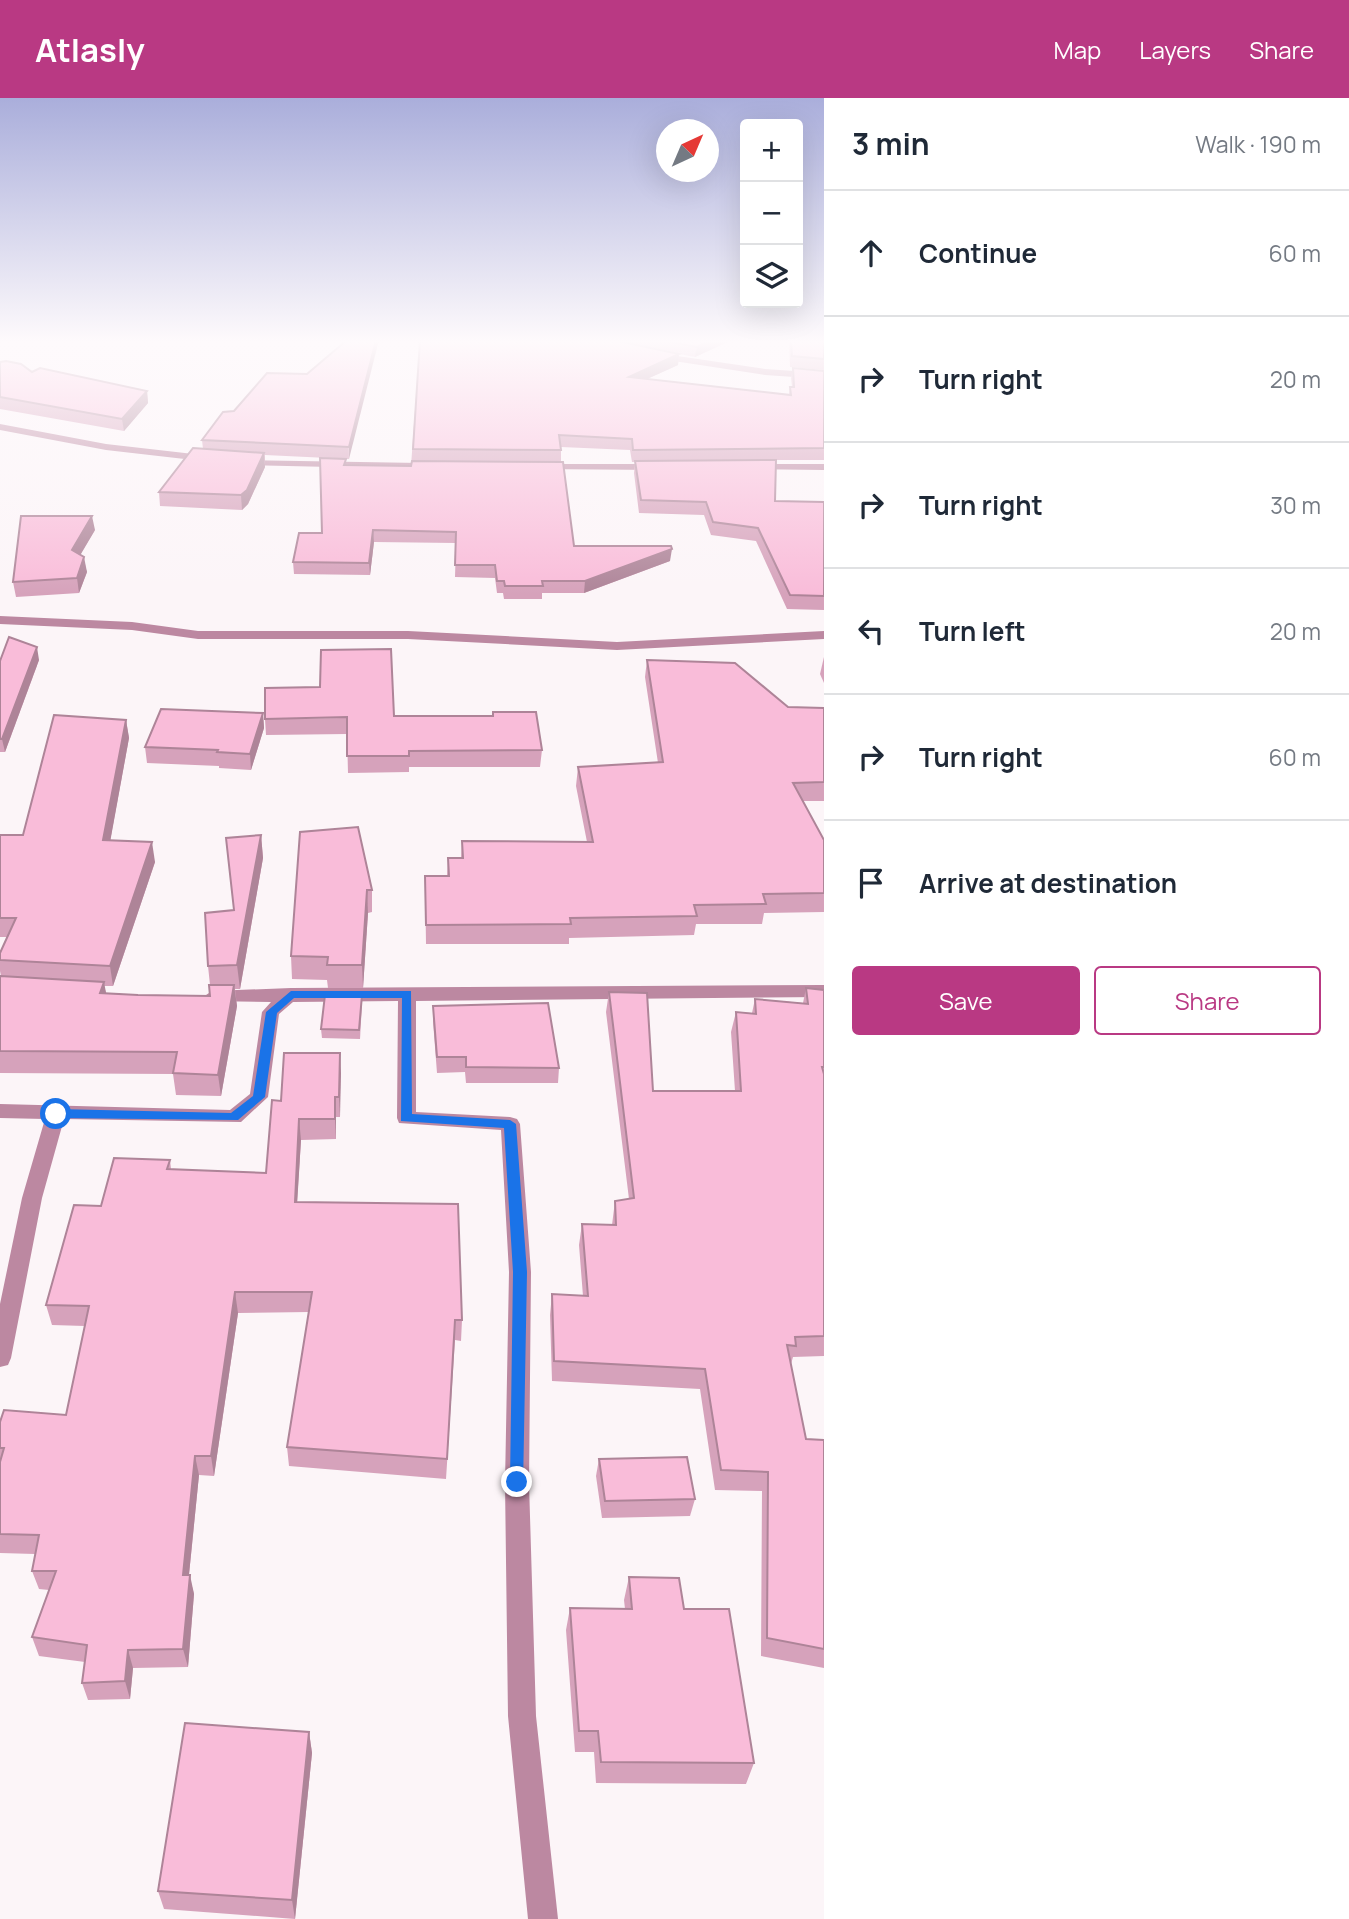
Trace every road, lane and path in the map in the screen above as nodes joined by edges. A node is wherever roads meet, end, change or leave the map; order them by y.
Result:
1 (0, 427) edge
2 (433, 467) edge
3 (531, 467) edge
4 (670, 467) edge
5 (740, 467) edge
6 (824, 467) edge
7 (0, 620) edge
8 (824, 635) edge
9 (824, 991) edge
10 (291, 994) junction
11 (407, 994) junction
12 (197, 997) edge
13 (0, 1111) edge
14 (56, 1114) junction
15 (0, 1358) edge
16 (543, 1919) edge

1 - 2 street
3 - 4 street
5 - 6 street
7 - 8 street
9 - 11 street
10 - 11 street
10 - 12 street
10 - 14 street
11 - 16 street
13 - 14 street
14 - 15 street

